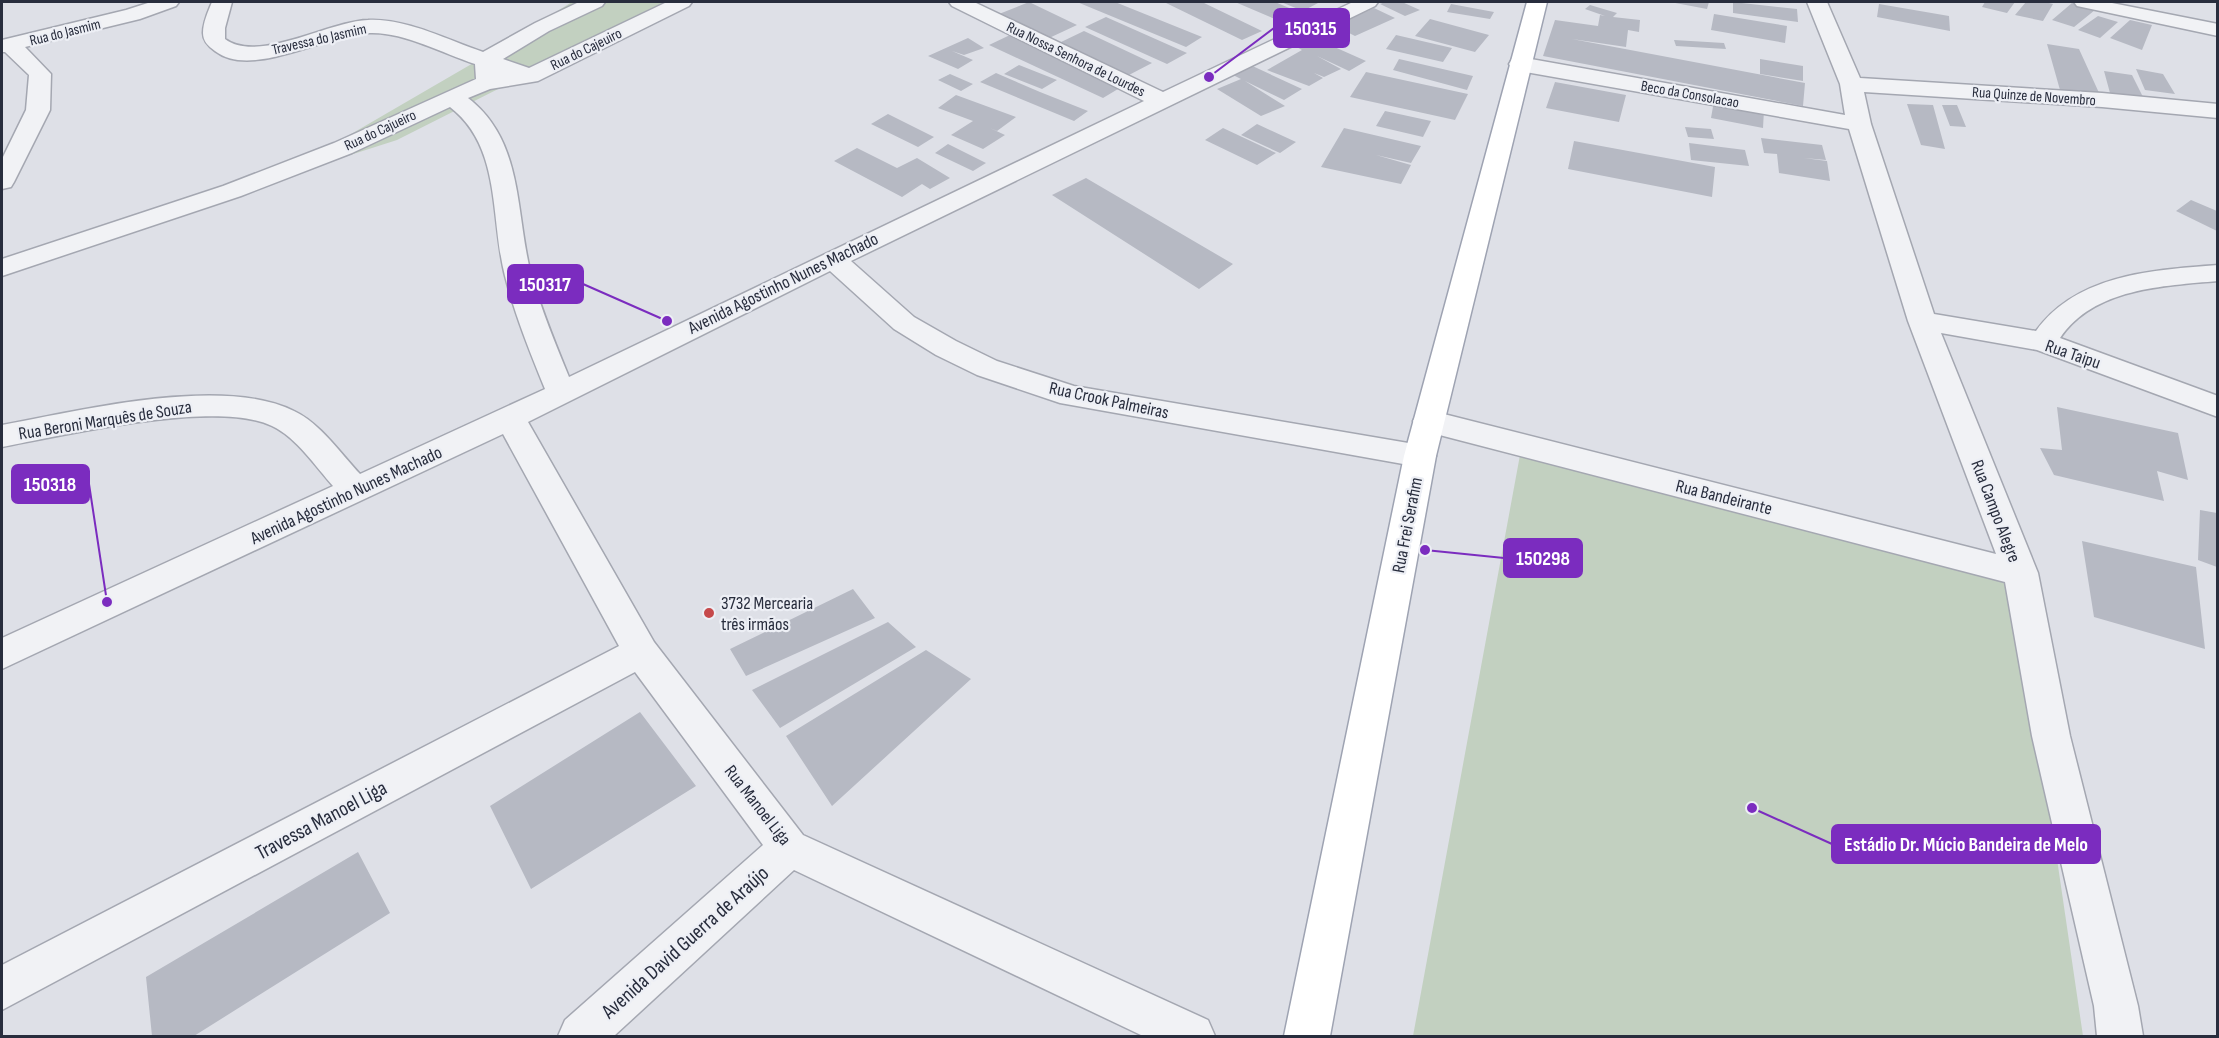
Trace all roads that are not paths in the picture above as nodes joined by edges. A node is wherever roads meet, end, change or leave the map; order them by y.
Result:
1 (169, 2) edge
2 (222, 2) edge
3 (595, 2) edge
4 (682, 2) edge
5 (959, 2) edge
6 (1368, 2) edge
7 (1818, 2) edge
8 (2084, 2) edge
9 (1535, 10) edge
10 (2217, 30) edge
11 (6, 46) edge
12 (486, 60) junction
13 (1520, 64) junction
14 (530, 76) junction
15 (485, 83) junction
16 (1851, 84) junction
17 (452, 96) junction
18 (1161, 100) junction
19 (2102, 100) junction
20 (2217, 111) edge
21 (1859, 124) junction
22 (2217, 133) edge
23 (2, 182) edge
24 (833, 259) junction
25 (2, 268) edge
26 (2217, 273) edge
27 (1922, 321) junction
28 (2043, 342) junction
29 (561, 392) junction
30 (2217, 406) edge
31 (510, 418) junction
32 (1428, 421) junction
33 (2, 436) edge
34 (1420, 456) junction
35 (356, 490) junction
36 (2020, 573) junction
37 (641, 652) junction
38 (2, 654) edge
39 (789, 848) junction
40 (2, 988) edge
41 (581, 1036) edge
42 (1192, 1036) edge
43 (1307, 1036) edge
44 (2120, 1036) edge

1 - 11 street, Rua do Jasmim
2 - 12 street, Travessa do Jasmim
3 - 12 street
4 - 14 street, Rua do Cajeuiro
5 - 18 street, Rua Nossa Senhora de Lourdes
6 - 18 street, Avenida Agostinho Nunes Machado
7 - 16 street, Rua Campo Alegre
8 - 10 street
9 - 13 main road, Rua Frei Serafim
11 - 23 street, Rua do Jasmim
12 - 14 street, Travessa do Jasmim
12 - 15 street
13 - 21 street, Beco da Consolacao
13 - 32 main road, Rua Frei Serafim
14 - 15 street, Rua do Cajeuiro
15 - 17 street, Rua do Cajeuiro
16 - 19 street, Rua Quinze de Novembro
16 - 21 street, Rua Campo Alegre
17 - 25 street, Rua do Cajueiro
17 - 29 street
18 - 24 street, Avenida Agostinho Nunes Machado
19 - 20 street, Rua Quinze de Novembro
19 - 22 street
21 - 27 street, Rua Campo Alegre
24 - 29 street, Avenida Agostinho Nunes Machado
24 - 34 street, Rua Crook Palmeiras
26 - 28 street
27 - 28 street, Rua Taipu
27 - 36 street, Rua Campo Alegre
28 - 30 street, Rua Taipu
29 - 31 street, Avenida Agostinho Nunes Machado
31 - 35 street, Avenida Agostinho Nunes Machado
31 - 37 street, Rua Manoel Liga
32 - 34 main road, Rua Frei Serafim
32 - 36 street, Rua Bandeirante
33 - 35 street, Rua Beroni Marquês de Souza
34 - 43 main road, Rua Frei Serafim
35 - 38 street, Avenida Agostinho Nunes Machado
36 - 44 street, Rua Campo Alegre
37 - 39 street, Rua Manoel Liga
37 - 40 street, Travessa Manoel Liga
39 - 41 street, Avenida David Guerra de Araújo
39 - 42 street, Rua Manoel Liga

